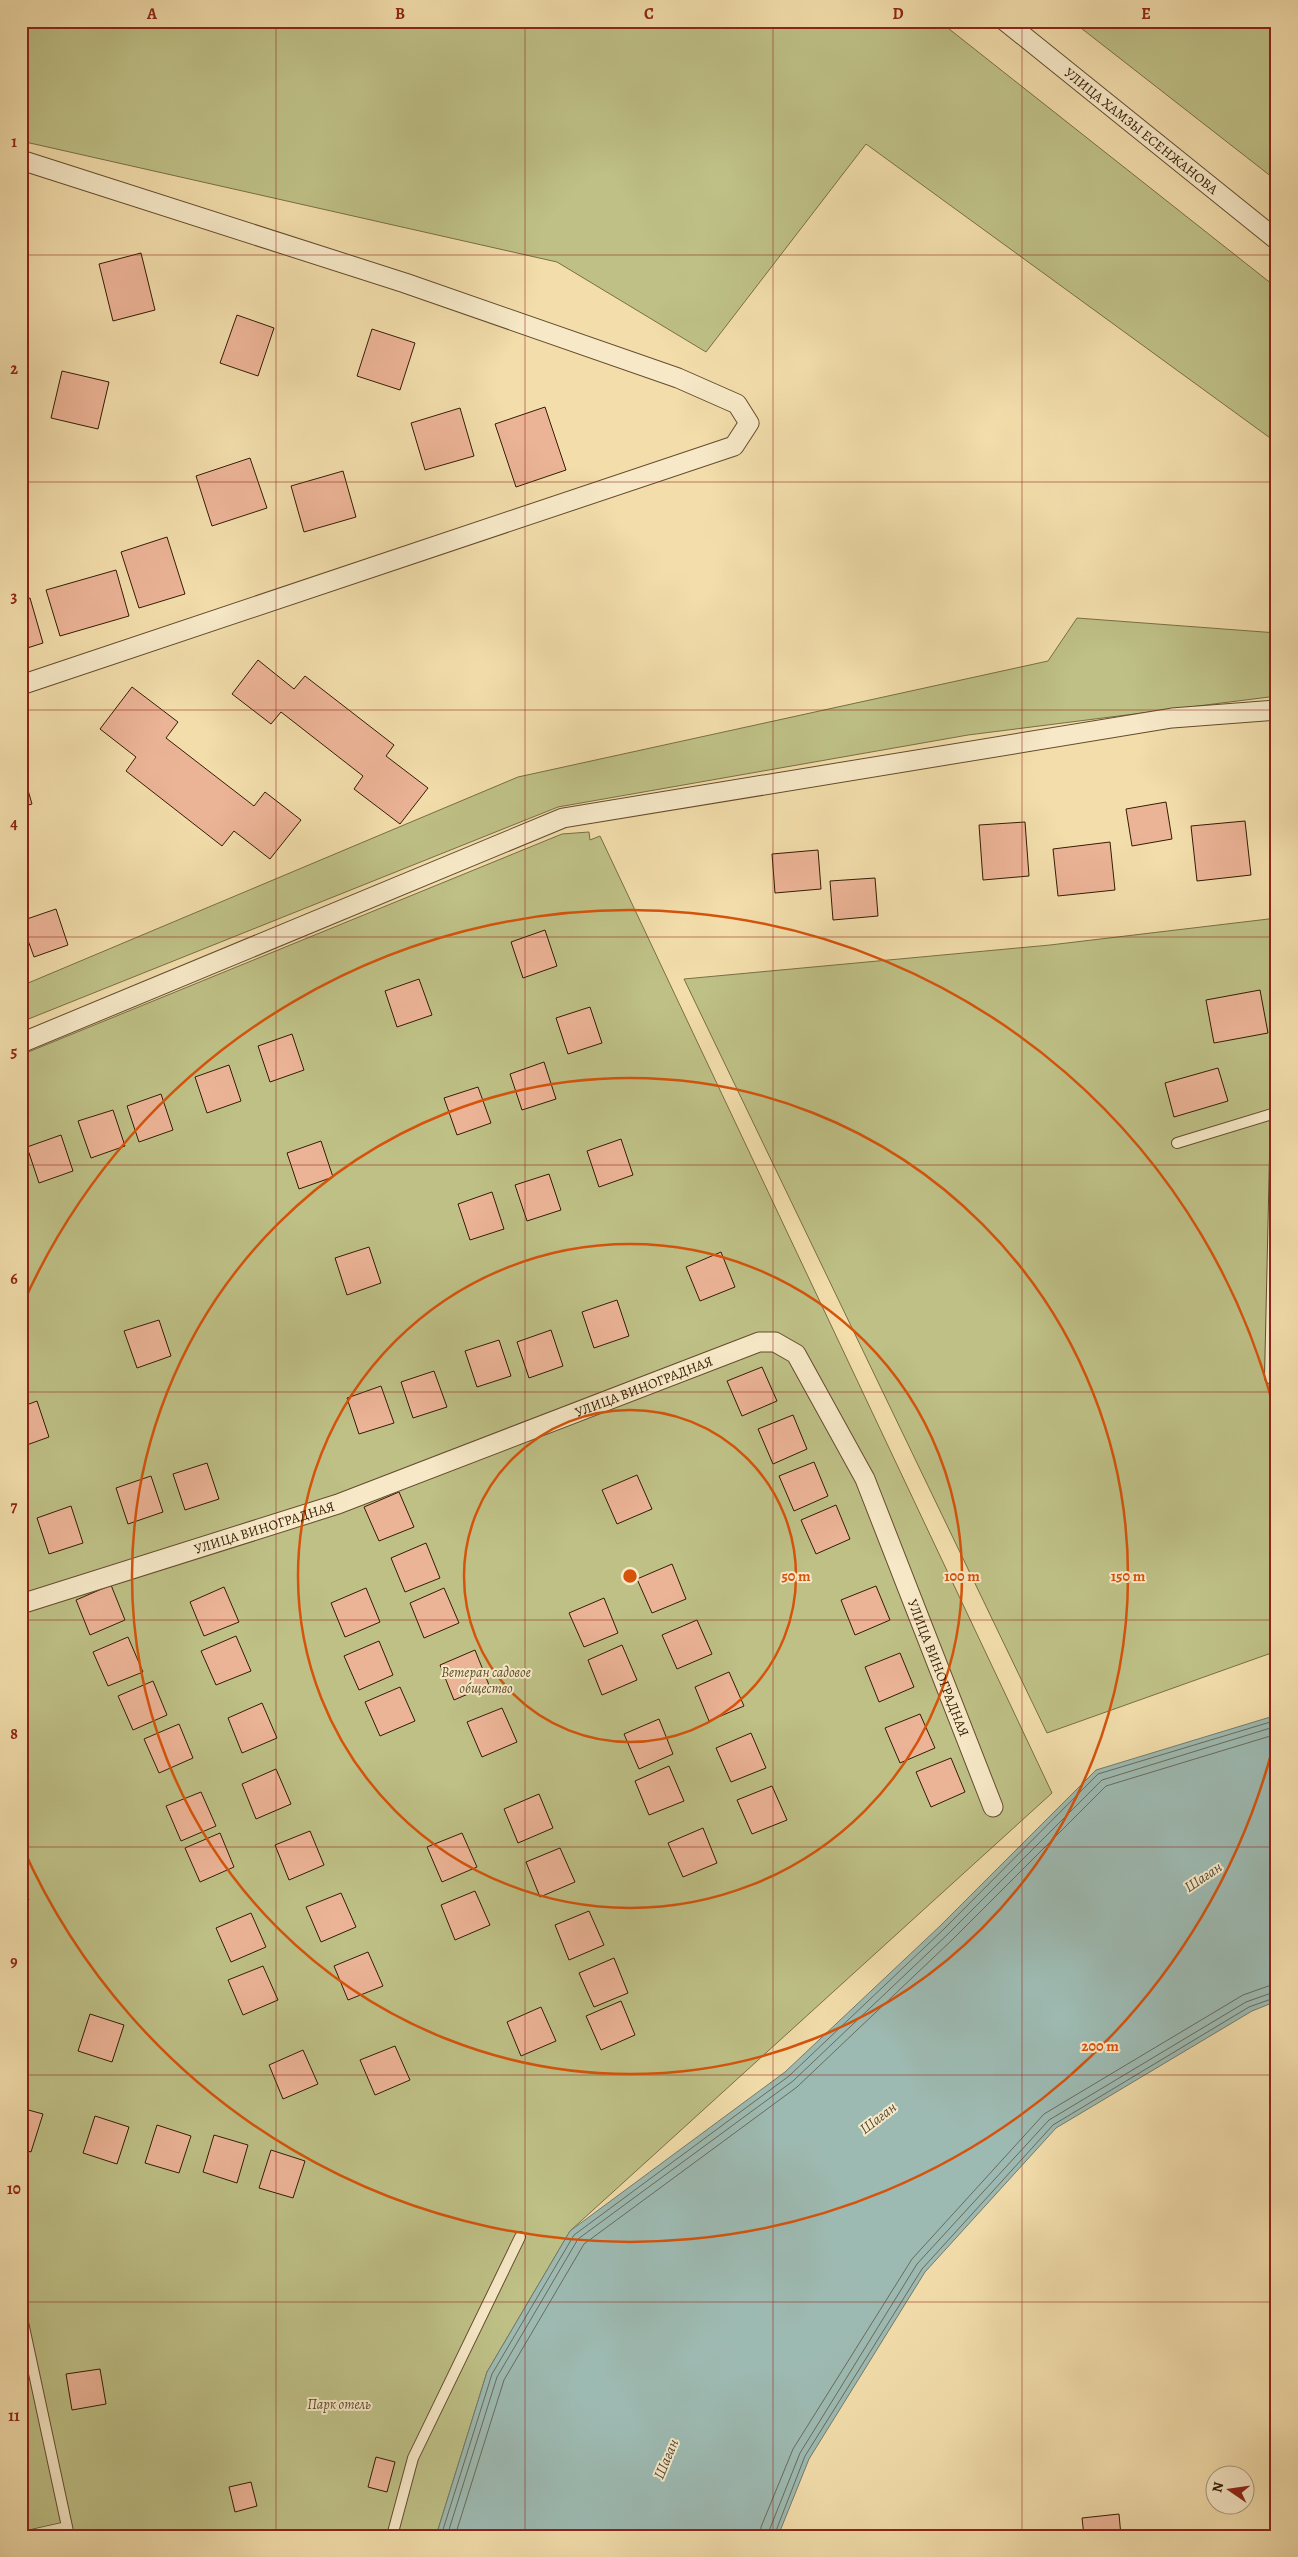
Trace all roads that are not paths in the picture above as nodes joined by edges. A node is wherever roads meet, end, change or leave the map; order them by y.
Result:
1 (1005, 21) edge
2 (21, 160) edge
3 (1277, 240) edge
4 (21, 685) edge
5 (1277, 710) edge
6 (21, 1043) edge
7 (1277, 1070) edge
8 (1275, 1113) junction
9 (1177, 1143) dead end
10 (1275, 1248) edge
11 (1277, 1378) edge
12 (21, 1604) edge
13 (993, 1807) dead end
14 (520, 2237) dead end
15 (21, 2313) edge
16 (68, 2531) edge
17 (27, 2536) edge
18 (392, 2536) edge

1 - 3 street, УЛИЦА ХАМЗЫ ЕСЕНЖАНОВА
2 - 4 street
5 - 6 street
7 - 8 lane
8 - 9 lane
8 - 10 lane
10 - 11 lane
12 - 13 street, УЛИЦА ВИНОГРАДНАЯ
14 - 18 lane
15 - 16 lane
16 - 17 lane

